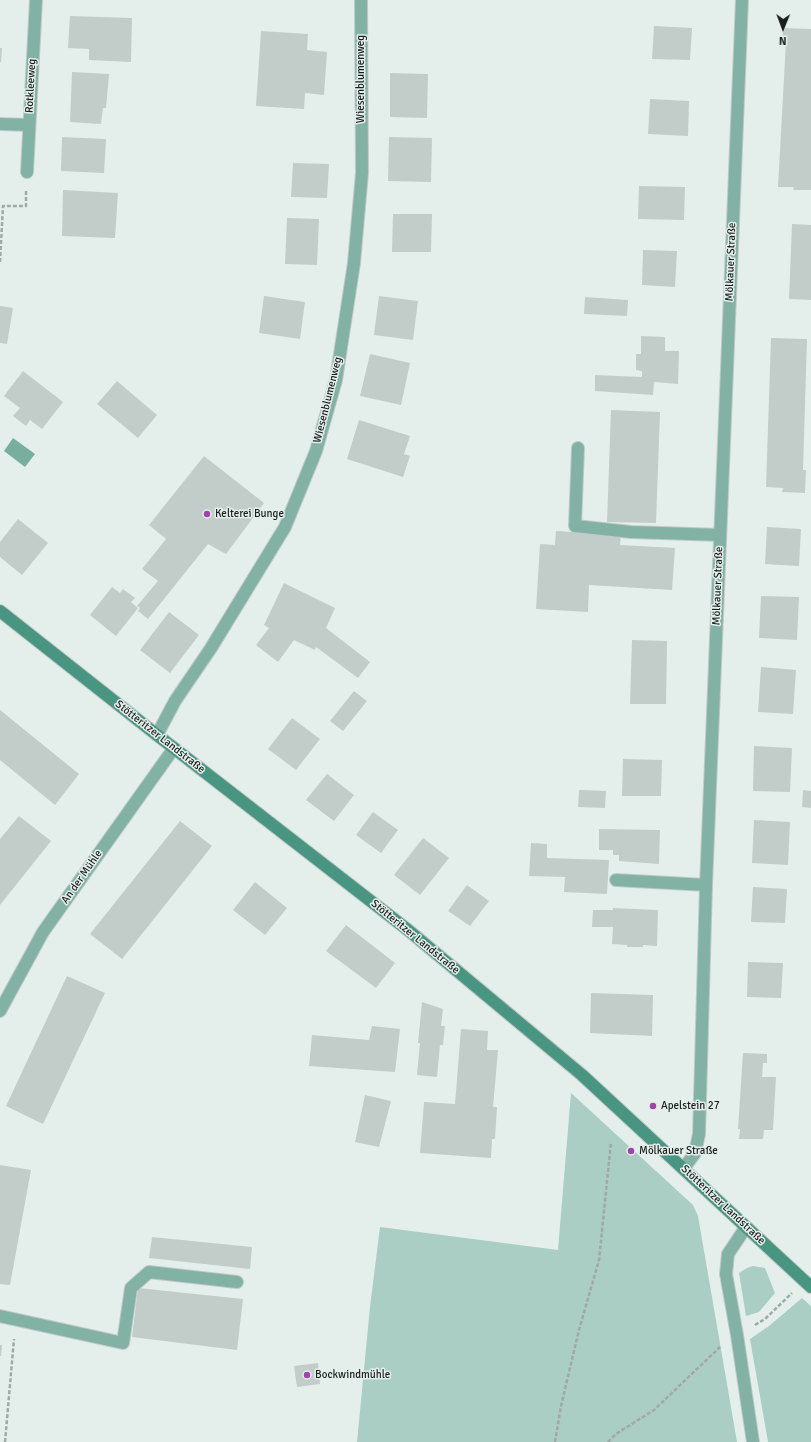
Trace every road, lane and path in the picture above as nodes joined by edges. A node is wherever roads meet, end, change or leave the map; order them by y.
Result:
1 (36, 0) edge
2 (361, 0) edge
3 (742, 0) edge
4 (0, 124) edge
5 (29, 125) junction
6 (27, 172) joint
7 (0, 262) edge
8 (578, 448) dead end
9 (720, 535) junction
10 (2, 616) edge
11 (156, 735) junction
12 (174, 748) junction
13 (616, 880) dead end
14 (706, 885) junction
15 (0, 1011) edge
16 (611, 1142) dead end
17 (684, 1168) junction
18 (746, 1227) junction
19 (237, 1282) dead end
20 (807, 1283) edge
21 (0, 1316) edge
22 (16, 1320) junction
23 (737, 1335) junction
24 (720, 1347) dead end
25 (5, 1442) edge
26 (555, 1442) edge
27 (608, 1442) edge
28 (753, 1442) edge

1 - 5 street, Rotkleeweg
2 - 11 street, Wiesenblumenweg
3 - 9 street, Mölkauer Straße
4 - 5 street
5 - 6 street, Rotkleeweg
6 - 7 path
8 - 9 street
9 - 14 street, Mölkauer Straße
10 - 11 main road, Stötteritzer Landstraße
11 - 12 main road, Stötteritzer Landstraße
12 - 15 street, An der Mühle
12 - 17 main road, Stötteritzer Landstraße
13 - 14 street
14 - 17 street, Mölkauer Straße
16 - 26 path
17 - 18 main road, Stötteritzer Landstraße
18 - 20 main road, Stötteritzer Landstraße
18 - 23 street
19 - 22 street
20 - 23 path
21 - 22 street
22 - 25 path
23 - 28 street
24 - 27 path

